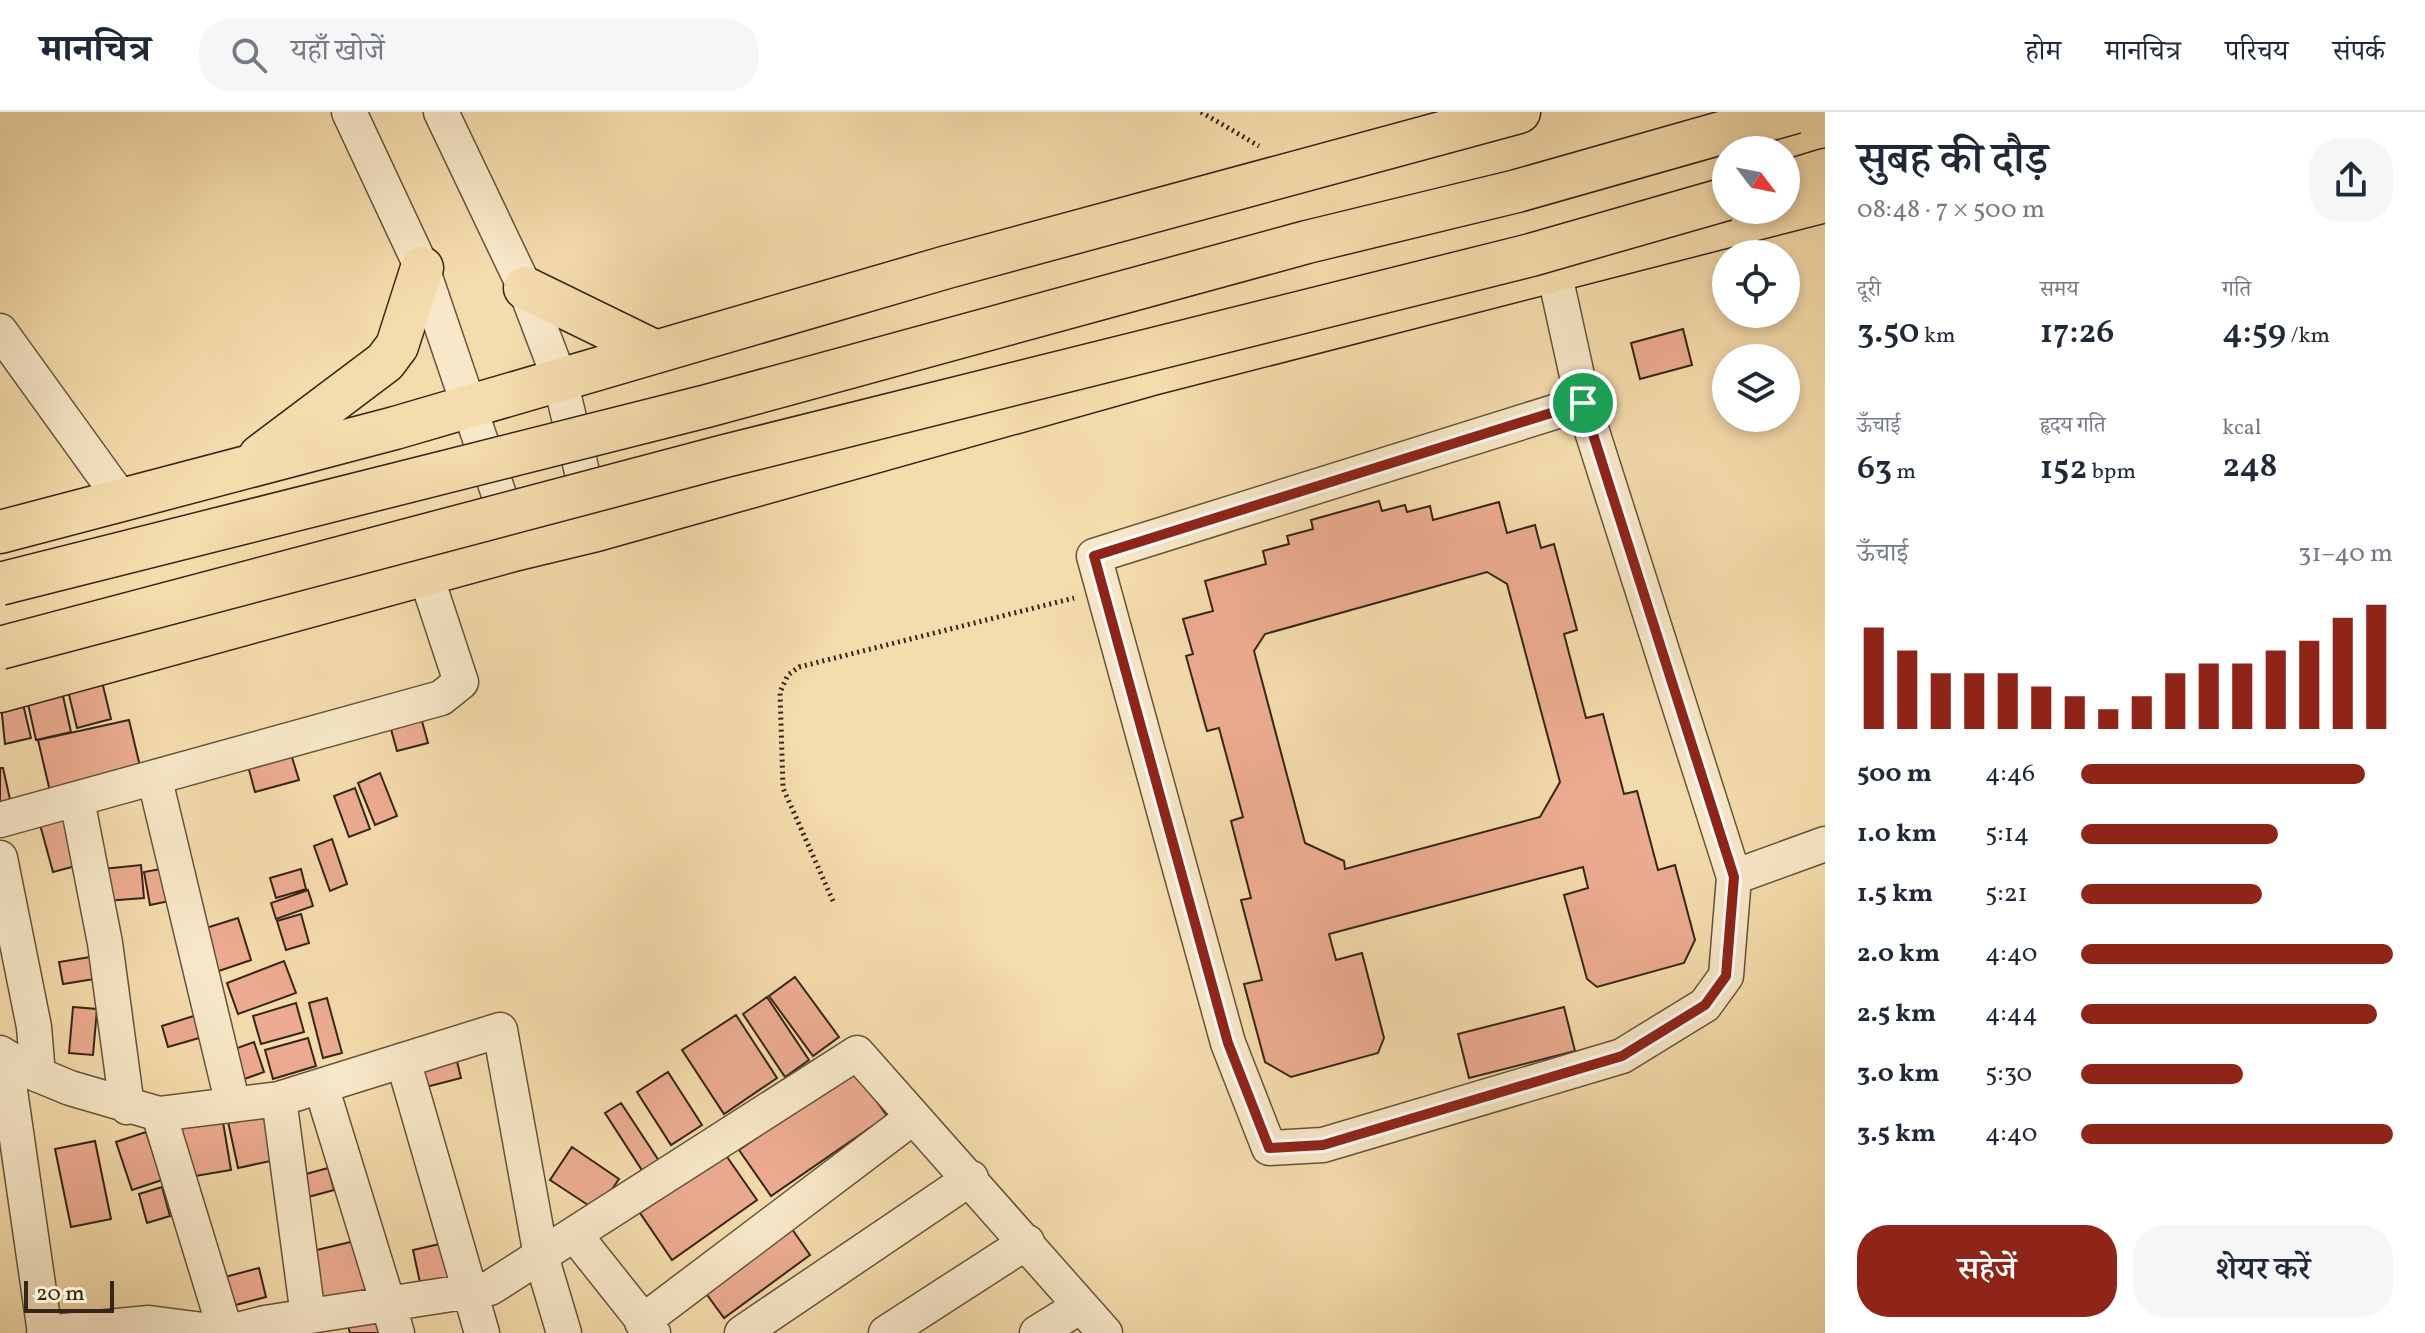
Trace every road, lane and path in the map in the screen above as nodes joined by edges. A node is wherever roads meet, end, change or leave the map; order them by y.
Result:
1 (349, 112) edge
2 (441, 112) edge
3 (1519, 112) edge
4 (1795, 112) edge
5 (1465, 119) edge
6 (1825, 170) edge
7 (1800, 178) edge
8 (1825, 201) edge
9 (1712, 203) edge
10 (422, 268) junction
11 (1554, 271) junction
12 (525, 288) junction
13 (0, 331) edge
14 (656, 352) junction
15 (560, 380) junction
16 (1583, 403) junction
17 (471, 406) junction
18 (243, 468) junction
19 (122, 500) junction
20 (596, 530) junction
21 (0, 532) edge
22 (517, 549) junction
23 (426, 576) junction
24 (0, 584) edge
25 (1104, 590) junction
26 (0, 648) edge
27 (0, 691) edge
28 (155, 780) junction
29 (77, 800) junction
30 (0, 820) edge
31 (1825, 844) edge
32 (0, 858) edge
33 (1734, 877) junction
34 (833, 901) dead end
35 (2, 1055) edge
36 (403, 1060) junction
37 (38, 1075) junction
38 (321, 1086) junction
39 (279, 1099) junction
40 (233, 1105) junction
41 (143, 1110) junction
42 (912, 1118) junction
43 (971, 1178) junction
44 (575, 1235) junction
45 (1027, 1242) junction
46 (541, 1256) junction
47 (468, 1290) junction
48 (1079, 1307) junction
49 (393, 1318) edge
50 (329, 1320) edge
51 (266, 1328) edge
52 (647, 1328) edge
53 (44, 1333) edge
54 (226, 1333) edge
55 (482, 1333) edge
56 (564, 1333) edge
57 (742, 1333) edge
58 (886, 1333) edge
59 (1037, 1333) edge
60 (1105, 1333) edge

1 - 10 street
2 - 12 street
3 - 5 main road
4 - 24 main road, bridge
5 - 14 main road
6 - 7 main road
8 - 11 main road
9 - 26 main road, bridge
10 - 17 street
10 - 18 main road
11 - 16 street
11 - 20 main road
12 - 14 main road
12 - 15 street
13 - 19 street
14 - 15 main road
15 - 17 main road
15 - 20 street
16 - 25 street
16 - 33 street
17 - 18 main road
17 - 22 street
18 - 19 main road
19 - 21 main road
20 - 22 main road
22 - 23 main road
23 - 27 main road
23 - 28 street
25 - 33 street
25 - 34 path
28 - 29 street
28 - 40 street
29 - 30 street
29 - 41 street
31 - 33 street
32 - 37 street
35 - 37 street
35 - 53 street
36 - 38 street
36 - 46 street
36 - 47 street
37 - 41 street
38 - 39 street
38 - 49 street
39 - 40 street
39 - 50 street
40 - 41 street
41 - 54 street
42 - 43 street
42 - 44 street
42 - 52 street
43 - 45 street
43 - 57 street
44 - 46 street
44 - 52 street
45 - 48 street
45 - 58 street
46 - 47 street
46 - 56 street
47 - 49 street
47 - 55 street
48 - 59 street
48 - 60 street
49 - 50 street
50 - 51 street
51 - 54 street
53 - 54 street

